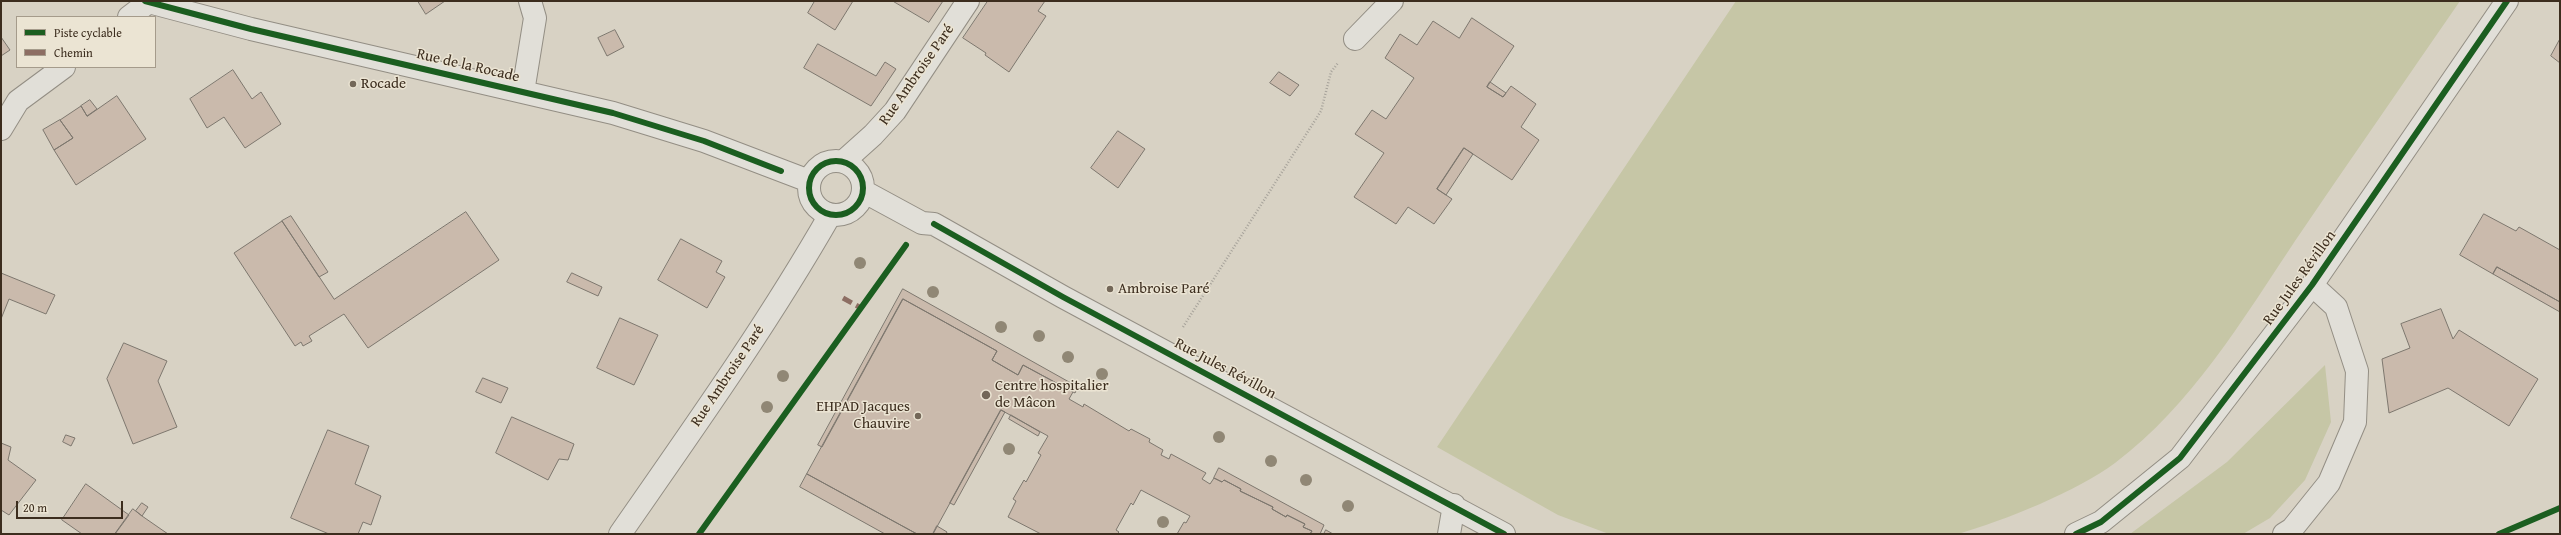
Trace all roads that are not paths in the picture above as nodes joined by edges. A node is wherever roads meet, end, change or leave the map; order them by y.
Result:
1 (530, 1) edge
2 (968, 1) edge
3 (1392, 1) edge
4 (2507, 1) edge
5 (147, 2) edge
6 (130, 16) edge
7 (1355, 39) road end
8 (63, 68) edge
9 (523, 92) junction
10 (1, 129) edge
11 (844, 161) junction
12 (809, 181) junction
13 (863, 191) junction
14 (830, 214) junction
15 (2312, 285) junction
16 (1454, 505) junction
17 (620, 534) edge
18 (1449, 534) edge
19 (1504, 534) edge
20 (2076, 534) edge
21 (2284, 534) edge

1 - 9 street
2 - 11 street, Rue Ambroise Paré
3 - 7 street
4 - 15 street, Rue Jules Révillon
5 - 6 street, Rue de la Rocade
5 - 9 street, Rue de la Rocade
8 - 10 street
9 - 12 street, Rue de la Rocade
11 - 12 street
11 - 13 street
12 - 14 street
13 - 14 street
13 - 16 street, Rue Jules Révillon
14 - 17 street, Rue Ambroise Paré
15 - 20 street, Rue Jules Révillon
15 - 21 street
16 - 18 street
16 - 19 street, Rue Jules Révillon

